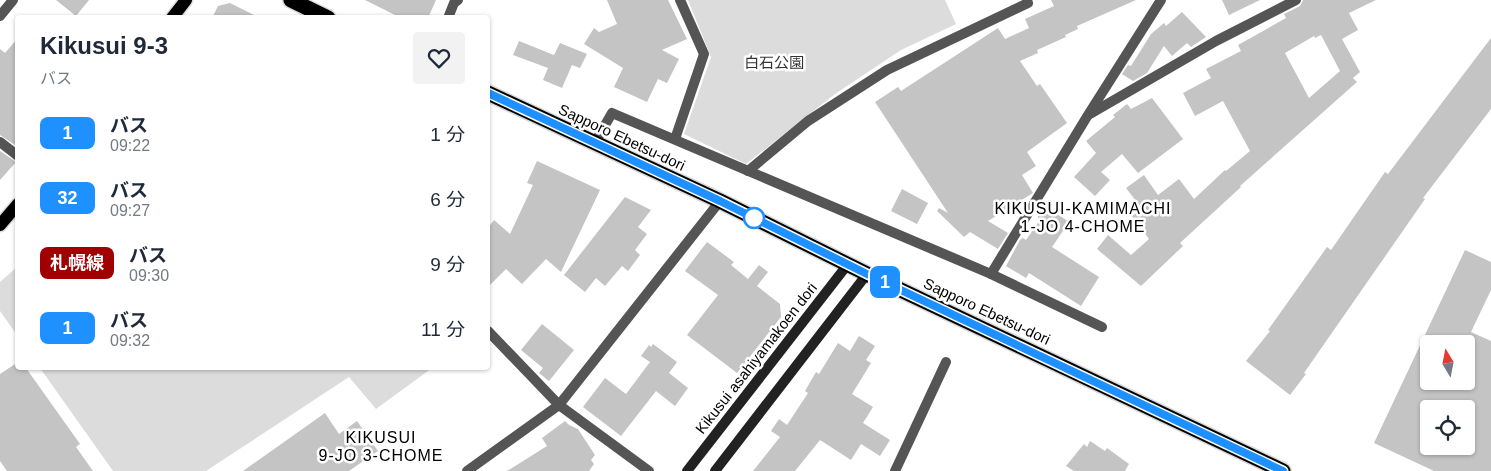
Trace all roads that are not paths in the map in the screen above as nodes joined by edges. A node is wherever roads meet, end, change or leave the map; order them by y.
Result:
1 (13, 0) edge
2 (186, 0) edge
3 (291, 0) edge
4 (458, 0) edge
5 (680, 0) edge
6 (1161, 0) edge
7 (1296, 0) edge
8 (1029, 1) edge
9 (174, 15) edge
10 (322, 15) edge
11 (449, 15) edge
12 (0, 16) edge
13 (490, 94) edge
14 (1088, 115) junction
15 (675, 139) junction
16 (0, 142) edge
17 (594, 144) junction
18 (15, 154) edge
19 (748, 171) junction
20 (720, 201) junction
21 (15, 208) edge
22 (0, 225) edge
23 (848, 264) junction
24 (867, 274) junction
25 (991, 274) junction
26 (1102, 328) dead end
27 (490, 334) edge
28 (946, 362) dead end
29 (560, 405) junction
30 (467, 471) edge
31 (649, 471) edge
32 (687, 471) edge
33 (715, 471) edge
34 (895, 471) edge
35 (1283, 471) edge

1 - 12 street
2 - 9 main road
3 - 10 highway
4 - 11 street
5 - 15 street
6 - 14 street
7 - 14 street
8 - 19 street
13 - 17 highway, Sapporo Ebetsu-dori
14 - 25 street
15 - 17 street
15 - 19 street
16 - 18 street
17 - 20 highway, Sapporo Ebetsu-dori
19 - 25 street
20 - 23 highway, Sapporo Ebetsu-dori
20 - 29 street
21 - 22 main road
23 - 24 highway, Sapporo Ebetsu-dori
23 - 32 street, Kikusui asahiyamakoen dori
24 - 33 street
24 - 35 highway, Sapporo Ebetsu-dori
25 - 26 street
27 - 29 street
28 - 34 street
29 - 30 street
29 - 31 street

